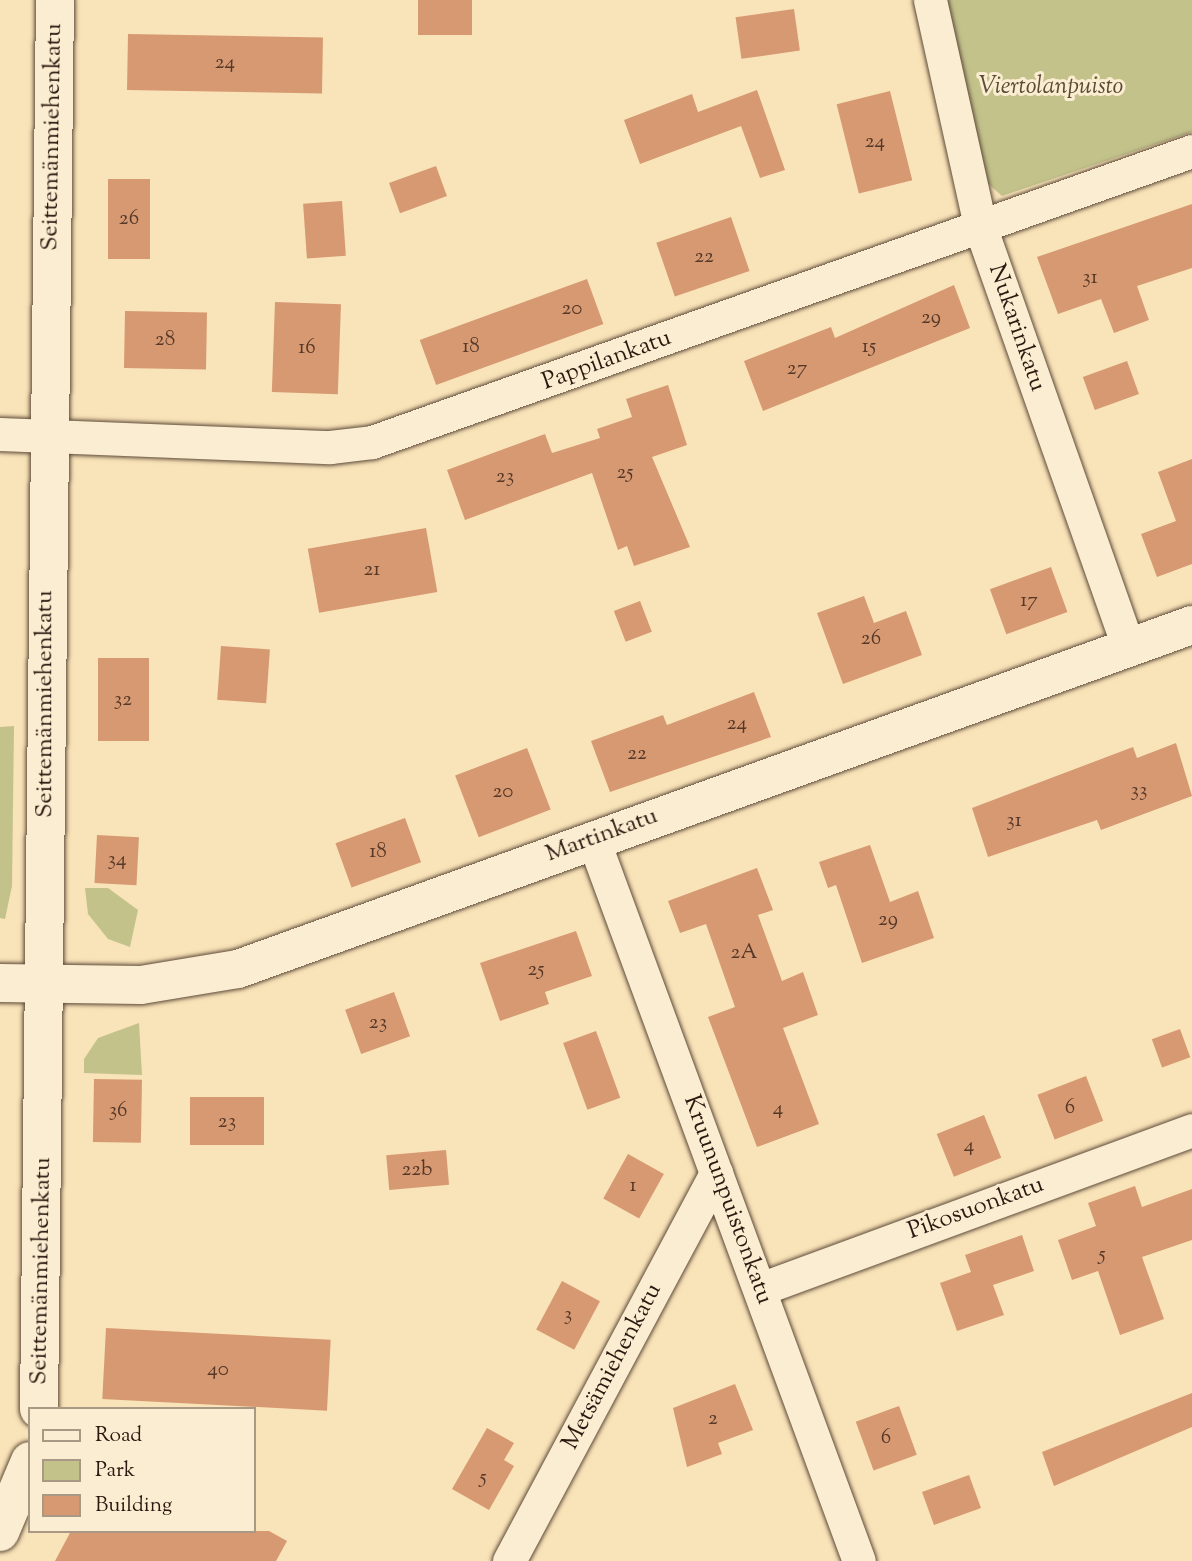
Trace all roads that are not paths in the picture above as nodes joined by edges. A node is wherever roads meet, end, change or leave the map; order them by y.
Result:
1 (55, 0) edge
2 (930, 0) edge
3 (1192, 151) edge
4 (980, 226) junction
5 (0, 434) edge
6 (48, 436) junction
7 (1192, 625) edge
8 (1129, 648) junction
9 (593, 839) junction
10 (0, 983) edge
11 (45, 986) junction
12 (1192, 1130) edge
13 (716, 1173) junction
14 (760, 1289) junction
15 (39, 1407) edge
16 (28, 1466) edge
17 (0, 1532) edge
18 (509, 1561) edge
19 (859, 1561) edge

1 - 6 street, Seittemänmiehenkatu
2 - 4 street, Nukarinkatu
3 - 4 street, Pappilankatu
4 - 6 street, Pappilankatu
4 - 8 street, Nukarinkatu
5 - 6 street, Pappilankatu
6 - 11 street, Seittemänmiehenkatu
7 - 8 street, Martinkatu
8 - 9 street, Martinkatu
9 - 11 street, Martinkatu
9 - 13 street, Kruununpuistonkatu
10 - 11 street, Martinkatu
11 - 15 street, Seittemänmiehenkatu
12 - 14 street, Pikosuonkatu
13 - 14 street, Kruununpuistonkatu
13 - 18 street, Metsämiehenkatu
14 - 19 street, Kruununpuistonkatu
16 - 17 street

